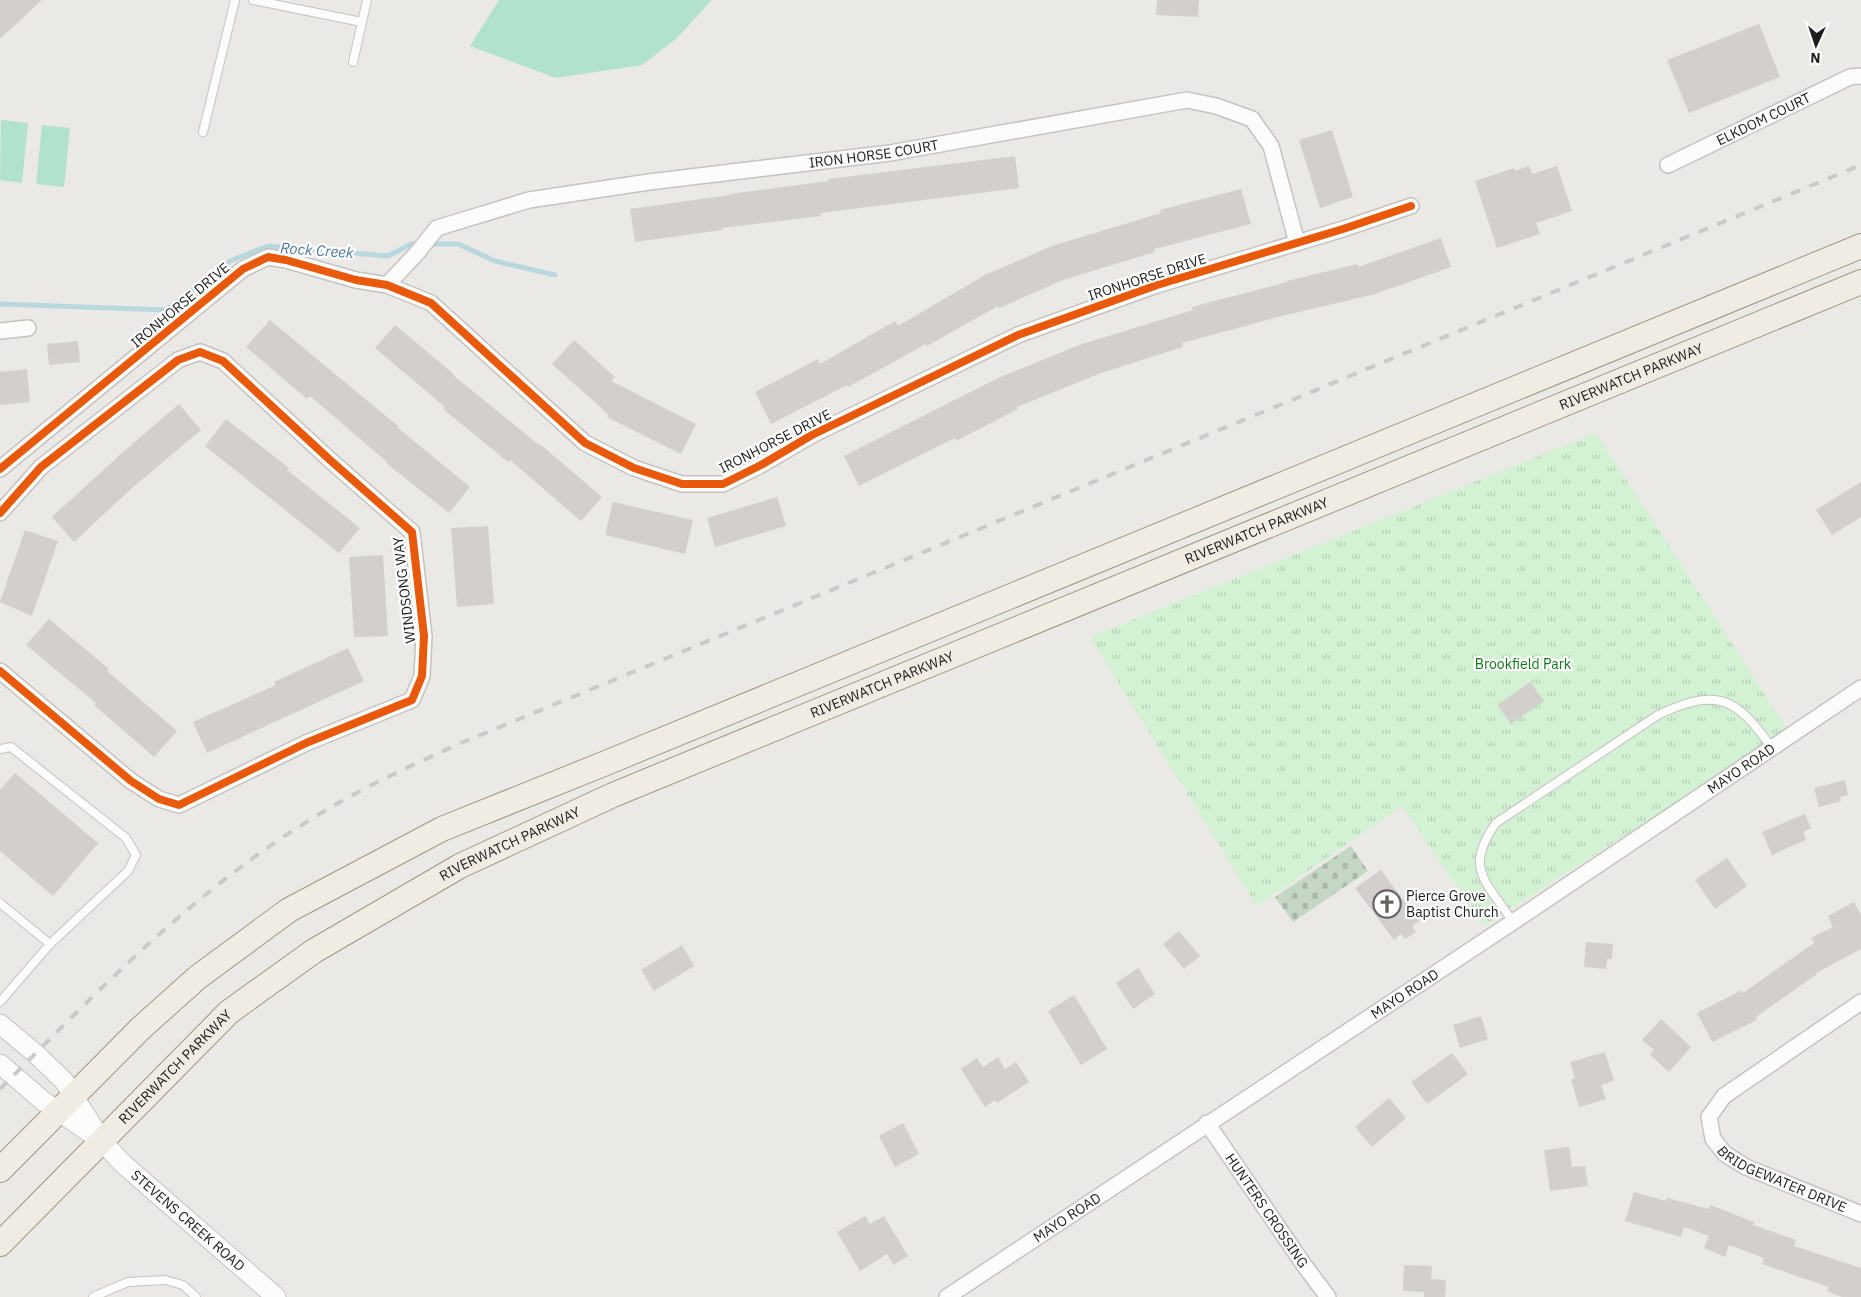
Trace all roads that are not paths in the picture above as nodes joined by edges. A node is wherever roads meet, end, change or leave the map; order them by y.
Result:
1 (235, 0) edge
2 (253, 0) edge
3 (367, 0) edge
4 (362, 22) junction
5 (353, 62) dead end
6 (1861, 76) edge
7 (203, 132) dead end
8 (1668, 165) dead end
9 (1411, 206) dead end
10 (1297, 243) junction
11 (1861, 246) edge
12 (1861, 282) edge
13 (387, 285) junction
14 (28, 328) dead end
15 (0, 331) edge
16 (0, 469) edge
17 (0, 513) edge
18 (0, 671) edge
19 (1860, 692) edge
20 (0, 748) edge
21 (1772, 748) junction
22 (0, 902) edge
23 (1513, 922) junction
24 (50, 944) junction
25 (0, 1002) edge
26 (1861, 1002) edge
27 (0, 1024) edge
28 (0, 1064) edge
29 (65, 1103) junction
30 (1208, 1123) junction
31 (102, 1141) junction
32 (0, 1170) edge
33 (1861, 1214) edge
34 (0, 1244) edge
35 (93, 1297) edge
36 (196, 1297) edge
37 (276, 1297) edge
38 (946, 1297) edge
39 (1328, 1297) edge

1 - 7 lane
2 - 4 lane
3 - 4 lane
4 - 5 lane
6 - 8 street, ELKDOM COURT
9 - 10 street, IRONHORSE DRIVE
10 - 13 street, IRONHORSE DRIVE
10 - 13 street, IRON HORSE COURT
11 - 29 main road
12 - 31 main road, RIVERWATCH PARKWAY
13 - 16 street, IRONHORSE DRIVE
14 - 15 street
17 - 18 street, WINDSONG WAY
19 - 21 street, MAYO ROAD
20 - 24 lane
21 - 23 street, MAYO ROAD
21 - 23 lane
22 - 24 lane
23 - 30 street, MAYO ROAD
24 - 25 lane
26 - 33 street, BRIDGEWATER DRIVE
27 - 29 street, STEVENS CREEK ROAD
28 - 29 street, STEVENS CREEK ROAD
29 - 31 street, STEVENS CREEK ROAD
29 - 32 main road
30 - 38 street, MAYO ROAD
30 - 39 street, HUNTERS CROSSING
31 - 34 main road, RIVERWATCH PARKWAY
31 - 37 street, STEVENS CREEK ROAD
35 - 36 lane

